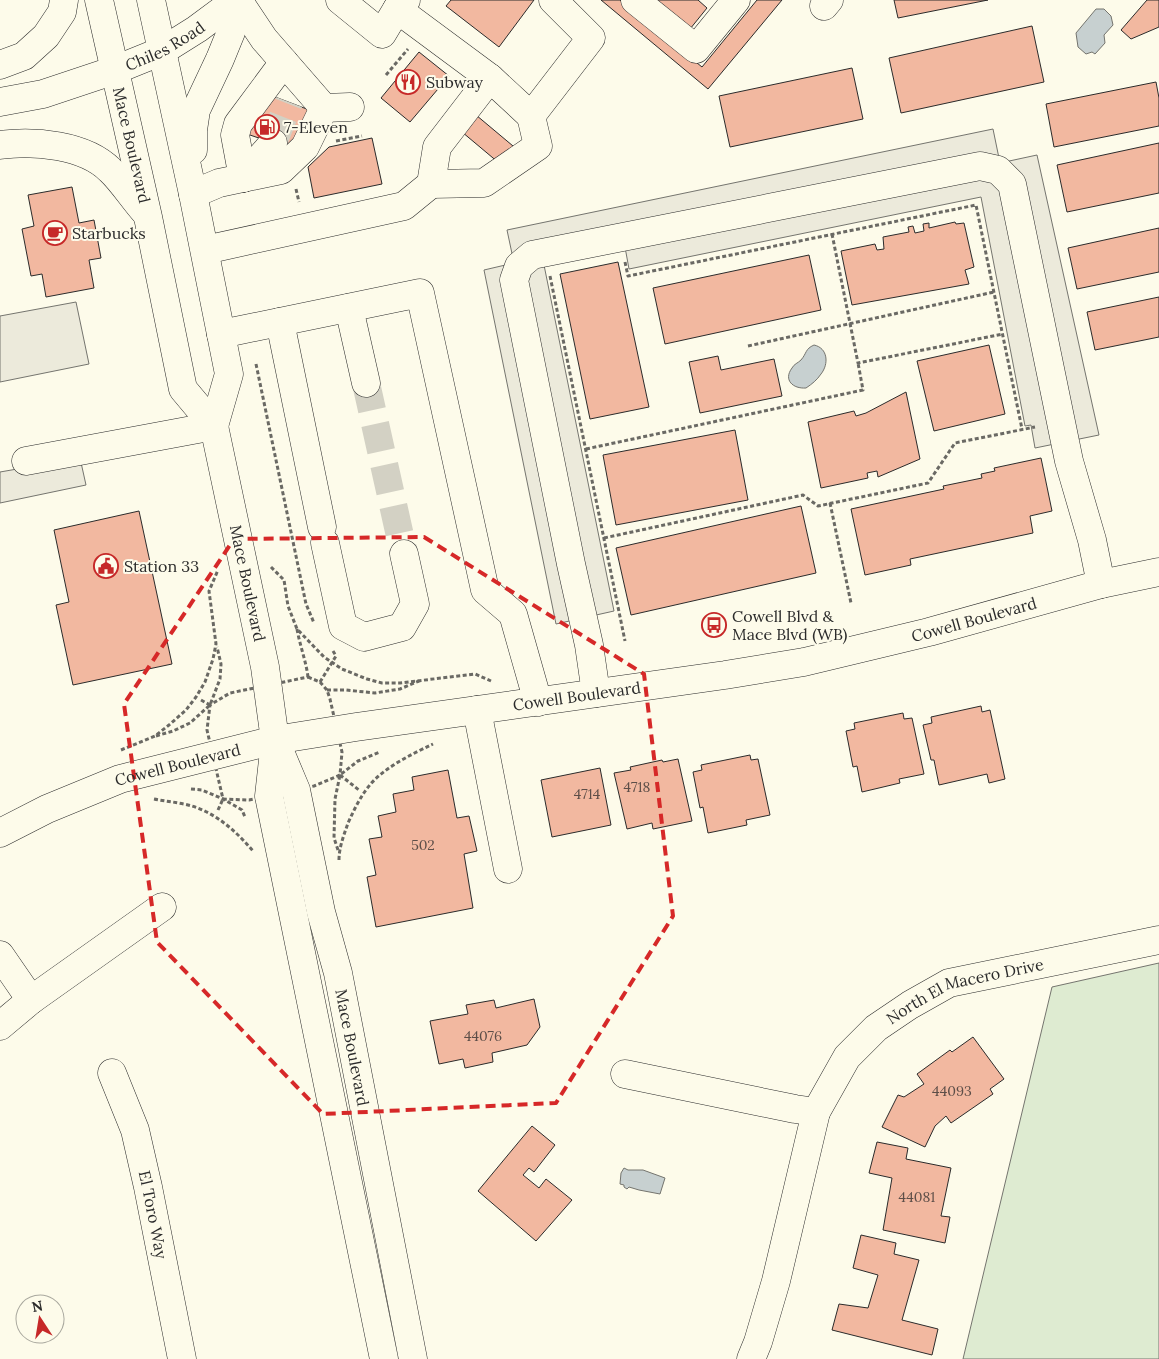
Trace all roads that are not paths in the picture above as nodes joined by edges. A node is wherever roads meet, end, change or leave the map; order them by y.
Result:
1 (64, 0) edge
2 (99, 0) edge
3 (151, 0) edge
4 (237, 0) edge
5 (340, 0) edge
6 (552, 0) edge
7 (635, 0) edge
8 (728, 3) edge
9 (401, 4) edge
10 (162, 51) junction
11 (0, 65) edge
12 (115, 70) junction
13 (490, 78) junction
14 (291, 81) junction
15 (0, 102) edge
16 (531, 116) junction
17 (273, 143) tunnel mouth
18 (0, 145) edge
19 (243, 178) junction
20 (431, 184) junction
21 (193, 194) junction
22 (148, 217) junction
23 (205, 250) junction
24 (349, 308) junction
25 (280, 322) junction
26 (221, 334) junction
27 (366, 383) tunnel mouth
28 (214, 426) junction
29 (26, 462) dead end
30 (404, 554) tunnel mouth
31 (1159, 572) edge
32 (1102, 584) junction
33 (596, 693) junction
34 (538, 702) junction
35 (477, 710) junction
36 (275, 740) junction
37 (0, 833) edge
38 (508, 869) dead end
39 (162, 907) dead end
40 (1159, 940) edge
41 (0, 954) edge
42 (30, 1000) junction
43 (0, 1026) edge
44 (112, 1073) dead end
45 (625, 1074) dead end
46 (816, 1112) junction
47 (182, 1359) edge
48 (384, 1359) edge
49 (413, 1359) edge
50 (751, 1359) edge

1 - 11 street
2 - 12 street, Mace Boulevard
3 - 10 street, Mace Boulevard
4 - 10 street, Chiles Road
4 - 14 street
4 - 21 street
5 - 9 street
6 - 16 street
7 - 8 street
9 - 13 street
10 - 12 street, Chiles Road
10 - 21 street, Mace Boulevard
12 - 15 street, Chiles Road
12 - 22 street, Mace Boulevard
13 - 16 street
13 - 20 street
14 - 19 street
14 - 19 street
16 - 20 street
17 - 19 street
18 - 22 street
19 - 21 street
20 - 23 street
21 - 23 street, Mace Boulevard
22 - 28 street, Mace Boulevard
23 - 26 street, Mace Boulevard
24 - 25 street
24 - 27 street
24 - 34 street
25 - 26 street
25 - 30 street
26 - 28 street, Mace Boulevard
28 - 29 street
28 - 36 street, Mace Boulevard
31 - 32 street, Cowell Boulevard
32 - 33 street, Cowell Boulevard
32 - 33 street
33 - 34 street, Cowell Boulevard
34 - 35 street, Cowell Boulevard
35 - 36 street, Cowell Boulevard
35 - 38 street
36 - 37 street, Cowell Boulevard
36 - 48 street, Mace Boulevard
36 - 49 street, Mace Boulevard
39 - 42 street
40 - 46 street, North El Macero Drive
41 - 42 street
42 - 43 street
44 - 47 street, El Toro Way
45 - 46 street
46 - 50 street, North El Macero Drive

